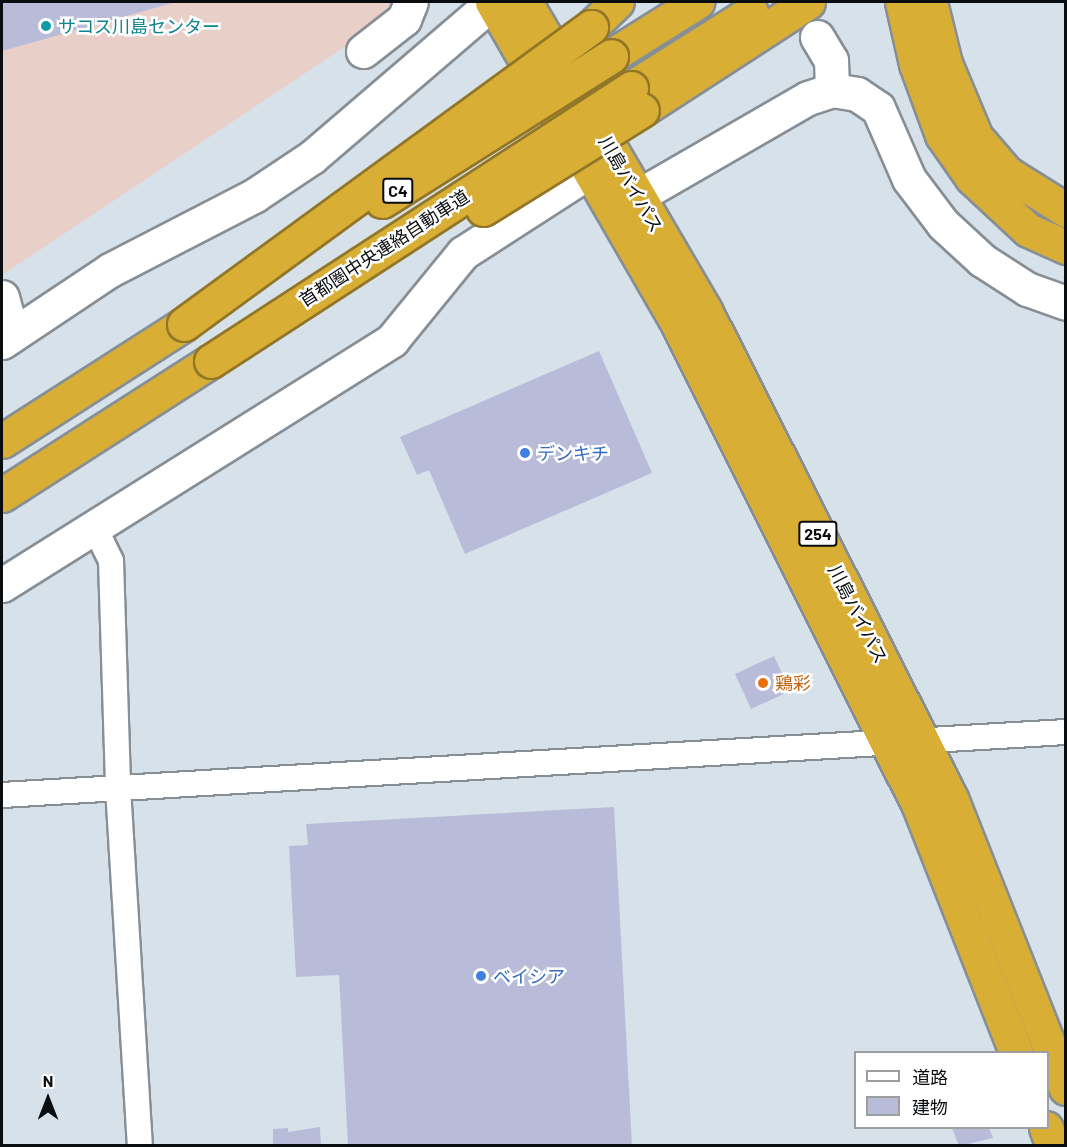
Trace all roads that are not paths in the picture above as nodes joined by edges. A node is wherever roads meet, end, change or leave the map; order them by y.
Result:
1 (411, 2) edge
2 (493, 2) edge
3 (525, 2) edge
4 (617, 2) edge
5 (697, 2) edge
6 (767, 2) edge
7 (808, 2) edge
8 (902, 2) edge
9 (930, 2) edge
10 (816, 38) dead end
11 (363, 51) dead end
12 (832, 90) junction
13 (637, 99) junction
14 (588, 172) junction
15 (638, 196) junction
16 (1065, 210) edge
17 (1065, 247) edge
18 (2, 297) edge
19 (1065, 303) edge
20 (184, 324) junction
21 (7, 338) edge
22 (2, 441) edge
23 (2, 495) edge
24 (94, 526) junction
25 (2, 585) edge
26 (1065, 732) edge
27 (921, 739) junction
28 (886, 740) junction
29 (118, 788) junction
30 (2, 795) edge
31 (1015, 1051) edge
32 (1065, 1088) edge
33 (1046, 1129) edge
34 (140, 1146) edge
35 (1053, 1146) edge

1 - 11 street
2 - 14 highway, 川島バイパス / 254
2 - 21 street
3 - 15 highway, 川島バイパス / 254
4 - 20 highway, bridge
5 - 20 highway, C4, bridge
6 - 13 highway, 首都圏中央連絡自動車道 / C4
7 - 13 highway, C4
8 - 17 highway
9 - 16 highway
10 - 12 street
12 - 15 street
12 - 19 street
13 - 23 highway, 首都圏中央連絡自動車道 / C4, bridge
14 - 24 street
14 - 28 highway, 川島バイパス / 254
15 - 27 highway, 川島バイパス / 254
18 - 21 street
20 - 22 highway, C4
24 - 25 street
24 - 29 street
26 - 27 street
27 - 28 street
27 - 32 highway, 川島バイパス / 254
28 - 29 street
28 - 31 highway, 川島バイパス / 254
29 - 30 street
29 - 34 street
33 - 35 highway

